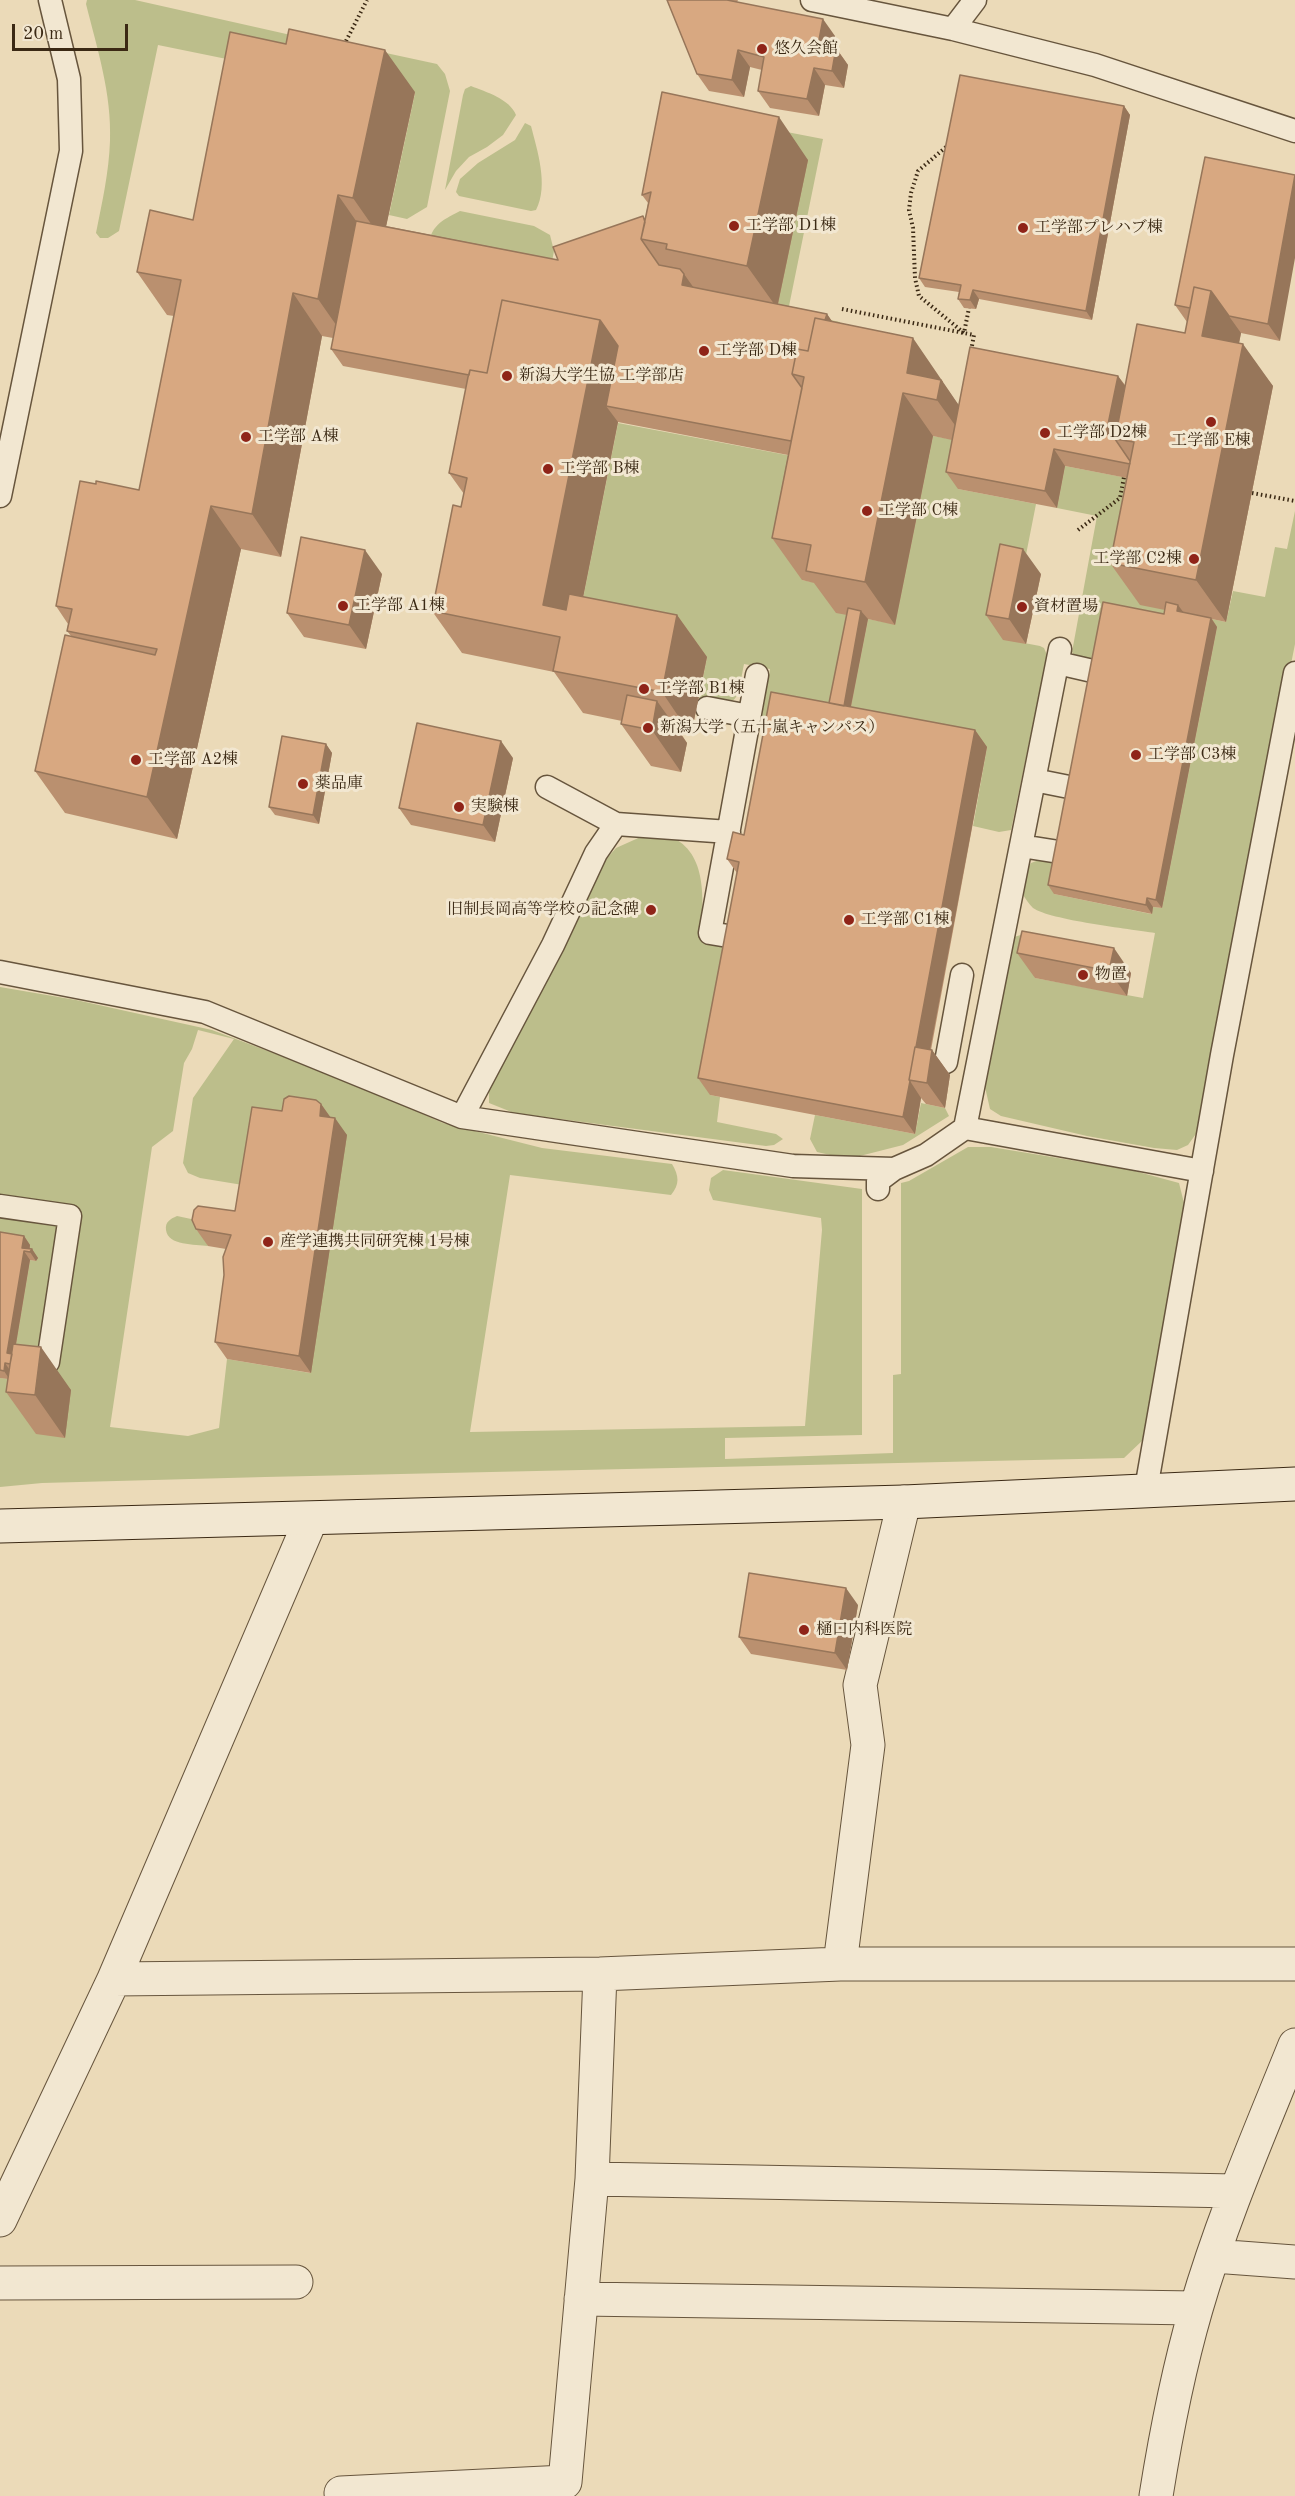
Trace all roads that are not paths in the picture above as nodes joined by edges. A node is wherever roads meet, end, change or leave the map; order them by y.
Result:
1 (50, 0) edge
2 (812, 0) edge
3 (975, 0) edge
4 (953, 29) junction
5 (1295, 131) edge
6 (0, 496) edge
7 (1097, 672) edge
8 (1295, 673) edge
9 (757, 675) dead end
10 (707, 708) dead end
11 (749, 722) junction
12 (772, 733) edge
13 (1034, 780) junction
14 (548, 787) dead end
15 (1074, 788) edge
16 (755, 816) edge
17 (730, 822) junction
18 (616, 824) junction
19 (1022, 846) junction
20 (1059, 852) edge
21 (718, 889) junction
22 (743, 893) edge
23 (734, 937) edge
24 (0, 972) edge
25 (994, 981) junction
26 (946, 1062) dead end
27 (462, 1117) junction
28 (965, 1128) junction
29 (894, 1169) junction
30 (1202, 1171) junction
31 (878, 1189) dead end
32 (0, 1206) edge
33 (48, 1362) dead end
34 (1295, 1484) edge
35 (1146, 1489) junction
36 (904, 1502) junction
37 (311, 1519) junction
38 (0, 1526) edge
39 (1295, 1964) edge
40 (840, 1965) junction
41 (600, 1974) junction
42 (114, 1979) junction
43 (1295, 2045) edge
44 (592, 2179) junction
45 (1236, 2191) junction
46 (0, 2220) edge
47 (1214, 2256) junction
48 (1295, 2262) edge
49 (296, 2282) dead end
50 (0, 2283) edge
51 (581, 2299) junction
52 (1196, 2308) junction
53 (342, 2496) edge
54 (1156, 2496) edge

1 - 6 lane
2 - 4 lane
3 - 4 lane
4 - 5 lane
7 - 13 lane
8 - 30 lane
9 - 11 lane
10 - 11 lane
11 - 12 lane
11 - 17 lane
13 - 15 lane
13 - 19 lane
14 - 18 lane
16 - 17 lane
17 - 18 lane
17 - 21 lane
18 - 27 lane
19 - 20 lane
19 - 25 lane
21 - 22 lane
21 - 23 lane
24 - 27 lane
25 - 26 lane
25 - 28 lane
27 - 29 lane
28 - 29 lane
28 - 30 lane
29 - 31 lane
30 - 35 lane
32 - 33 lane
34 - 35 street
35 - 36 street
36 - 37 street
36 - 40 street
37 - 38 street
37 - 42 street
39 - 40 street
40 - 41 street
41 - 42 street
41 - 44 street
42 - 46 street
43 - 45 street
44 - 45 street
44 - 51 street
45 - 47 street
47 - 48 street
47 - 52 street
49 - 50 street
51 - 52 street
51 - 53 street
52 - 54 street

